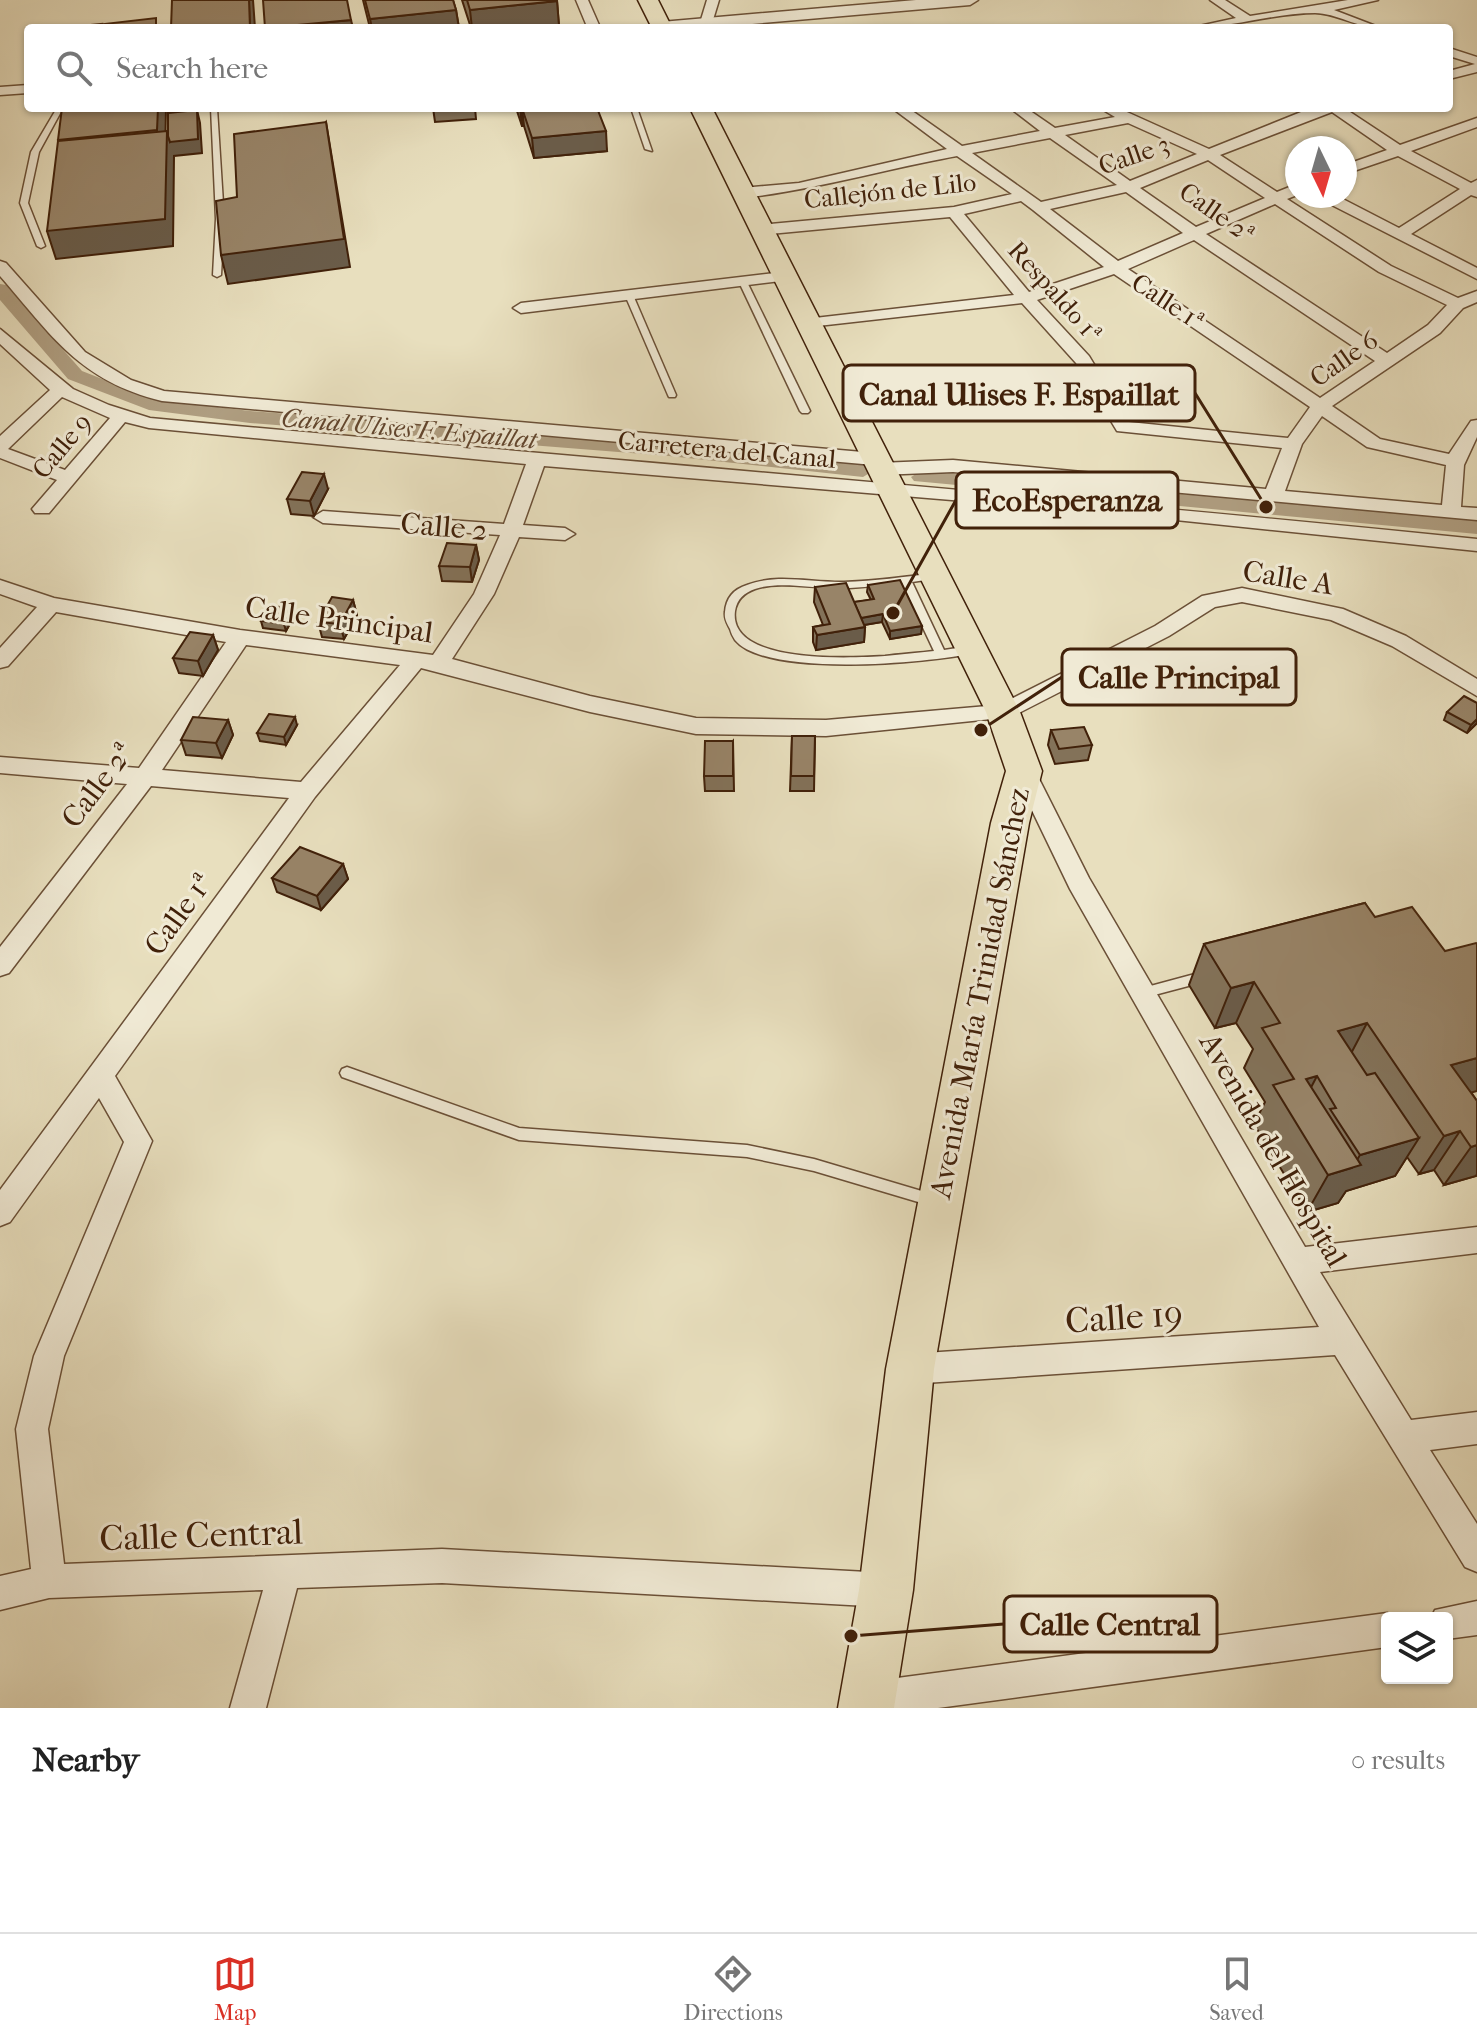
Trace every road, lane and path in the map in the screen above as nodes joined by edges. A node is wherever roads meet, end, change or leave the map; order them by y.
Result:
1 (582, 0) edge
2 (648, 0) edge
3 (713, 0) edge
4 (970, 0) edge
5 (1216, 0) edge
6 (1274, 0) edge
7 (1372, 0) edge
8 (1316, 8) junction
9 (1292, 12) junction
10 (1248, 20) junction
11 (706, 23) junction
12 (593, 24) edge
13 (661, 24) edge
14 (697, 24) edge
15 (1222, 24) edge
16 (1311, 24) edge
17 (1363, 24) edge
18 (1453, 53) edge
19 (1477, 61) edge
20 (1477, 68) edge
21 (1453, 74) edge
22 (24, 89) edge
23 (0, 91) edge
24 (58, 112) edge
25 (214, 112) edge
26 (635, 112) edge
27 (703, 112) edge
28 (905, 112) edge
29 (1023, 112) edge
30 (1114, 112) edge
31 (1313, 112) edge
32 (1330, 112) edge
33 (1126, 119) junction
34 (1472, 121) edge
35 (1053, 132) junction
36 (649, 149) dead end
37 (1396, 149) junction
38 (960, 151) junction
39 (1208, 154) junction
40 (1357, 165) edge
41 (1129, 187) junction
42 (1474, 188) edge
43 (742, 193) junction
44 (1285, 194) edge
45 (1274, 199) junction
46 (1031, 201) junction
47 (1349, 208) edge
48 (954, 212) junction
49 (760, 230) junction
50 (1194, 233) junction
51 (1400, 234) junction
52 (41, 246) dead end
53 (0, 266) edge
54 (1116, 268) junction
55 (1477, 274) edge
56 (217, 275) edge
57 (783, 277) junction
58 (743, 282) junction
59 (629, 295) junction
60 (1477, 296) edge
61 (1026, 298) junction
62 (1457, 304) junction
63 (521, 308) dead end
64 (806, 324) junction
65 (7, 346) edge
66 (1387, 361) junction
67 (0, 369) edge
68 (59, 391) junction
69 (672, 395) dead end
70 (1319, 407) junction
71 (805, 411) dead end
72 (121, 416) junction
73 (1477, 425) edge
74 (1293, 444) junction
75 (0, 446) edge
76 (0, 452) edge
77 (1463, 452) edge
78 (537, 459) junction
79 (882, 473) junction
80 (69, 478) junction
81 (1274, 494) junction
82 (42, 509) dead end
83 (1451, 511) junction
84 (1477, 514) edge
85 (323, 517) dead end
86 (511, 532) junction
87 (565, 534) dead end
88 (1477, 545) edge
89 (935, 576) junction
90 (906, 580) junction
91 (0, 587) edge
92 (51, 604) junction
93 (240, 637) junction
94 (973, 650) junction
95 (941, 654) junction
96 (0, 661) edge
97 (428, 661) junction
98 (1477, 689) edge
99 (1003, 712) junction
100 (0, 765) edge
101 (1024, 771) junction
102 (144, 779) junction
103 (307, 791) junction
104 (0, 966) edge
105 (1217, 973) edge
106 (1143, 993) junction
107 (347, 1073) dead end
108 (101, 1077) junction
109 (938, 1202) junction
110 (0, 1213) edge
111 (1477, 1240) edge
112 (1299, 1261) junction
113 (1343, 1340) junction
114 (910, 1369) junction
115 (1477, 1428) edge
116 (1404, 1437) junction
117 (1477, 1555) edge
118 (284, 1573) junction
119 (49, 1581) junction
120 (886, 1590) junction
121 (0, 1593) edge
122 (1477, 1618) edge
123 (1453, 1621) edge
124 (1381, 1631) edge
125 (866, 1704) edge
126 (248, 1708) edge

1 - 12 street
2 - 13 main road
3 - 11 street
4 - 11 street
5 - 10 street
6 - 9 street
7 - 8 street
8 - 9 street
8 - 17 street
9 - 10 street
9 - 16 street
10 - 15 street
11 - 14 street
18 - 19 street
20 - 21 street
22 - 23 street
24 - 52 lane
25 - 56 lane
26 - 36 lane
27 - 43 main road, Avenida María Trinidad Sánchez
28 - 38 street, Calle 1ª
29 - 35 street, Calle 2ª
30 - 33 street
31 - 39 street, Calle 3
32 - 37 street
33 - 35 street
33 - 39 street
34 - 37 street
35 - 38 street
35 - 41 street, Calle 2ª
37 - 40 street
37 - 42 street
38 - 43 street
38 - 46 street, Calle 1ª
39 - 41 street, Calle 3
39 - 45 street
41 - 46 street, Calle 3
41 - 50 street, Calle 2ª
42 - 51 street
43 - 49 main road, Avenida María Trinidad Sánchez
44 - 45 street
45 - 50 street
45 - 62 street
46 - 48 street, Callejón de Lilo
46 - 54 street, Calle 1ª
47 - 51 street
48 - 49 street, Callejón de Lilo
48 - 61 street, Respaldo 1ª
49 - 57 main road, Avenida María Trinidad Sánchez
50 - 54 street
50 - 66 street, Calle 2ª
51 - 55 street
53 - 79 street, Carretera del Canal
54 - 61 street
54 - 70 street, Calle 1ª
57 - 58 street
57 - 64 main road, Avenida María Trinidad Sánchez
58 - 59 street
58 - 71 lane
59 - 63 street
59 - 69 lane
60 - 62 street, Calle 6
61 - 64 street
61 - 74 street, Respaldo 1ª
62 - 66 street, Calle 6
64 - 79 main road, Avenida María Trinidad Sánchez
65 - 67 street
65 - 68 street, Carretera del Canal
66 - 70 street, Calle 6
68 - 72 street, Carretera del Canal
68 - 75 street
70 - 74 street, Calle 6
70 - 77 street, Calle 1ª
72 - 78 street, Carretera del Canal
72 - 80 street, Calle 9
73 - 77 street
74 - 81 street, Calle 6
76 - 80 street
77 - 83 street
78 - 79 street, Carretera del Canal
78 - 86 street, Calle 1ª
79 - 81 street, Carretera del Canal
79 - 88 street, Carretera del Canal
79 - 89 main road, Avenida María Trinidad Sánchez
80 - 82 street, Calle 9
81 - 83 street, Carretera del Canal
83 - 84 street, Carretera del Canal
85 - 86 street, Calle 2
86 - 87 street, Calle 2
86 - 97 street, Calle 1ª
89 - 90 lane
89 - 94 main road, Avenida María Trinidad Sánchez
90 - 95 lane
90 - 95 lane
91 - 92 street, Calle Principal
92 - 93 street, Calle Principal
92 - 96 street
93 - 97 street, Calle Principal
93 - 102 street, Calle 2ª
94 - 95 lane
94 - 99 main road, Avenida María Trinidad Sánchez
97 - 99 street, Calle Principal
97 - 103 street, Calle 1ª
98 - 99 street, Calle A
99 - 101 main road, Avenida María Trinidad Sánchez
100 - 102 street
101 - 106 street, Avenida del Hospital
101 - 109 main road, Avenida María Trinidad Sánchez
102 - 103 street
102 - 104 street, Calle 2ª
103 - 108 street, Calle 1ª
105 - 106 lane
106 - 112 street, Avenida del Hospital
107 - 109 lane
108 - 110 street, Calle 1ª
108 - 119 street
109 - 114 main road, Avenida María Trinidad Sánchez
111 - 112 street
112 - 113 street, Avenida del Hospital
113 - 114 street, Calle 19
113 - 116 street, Avenida del Hospital
114 - 120 main road, Avenida María Trinidad Sánchez
115 - 116 street
116 - 117 street, Avenida del Hospital
118 - 119 street, Calle Central
118 - 120 street, Calle Central
118 - 126 street
119 - 121 street, Calle Central
120 - 125 main road, Avenida María Trinidad Sánchez
122 - 123 street
124 - 125 street

